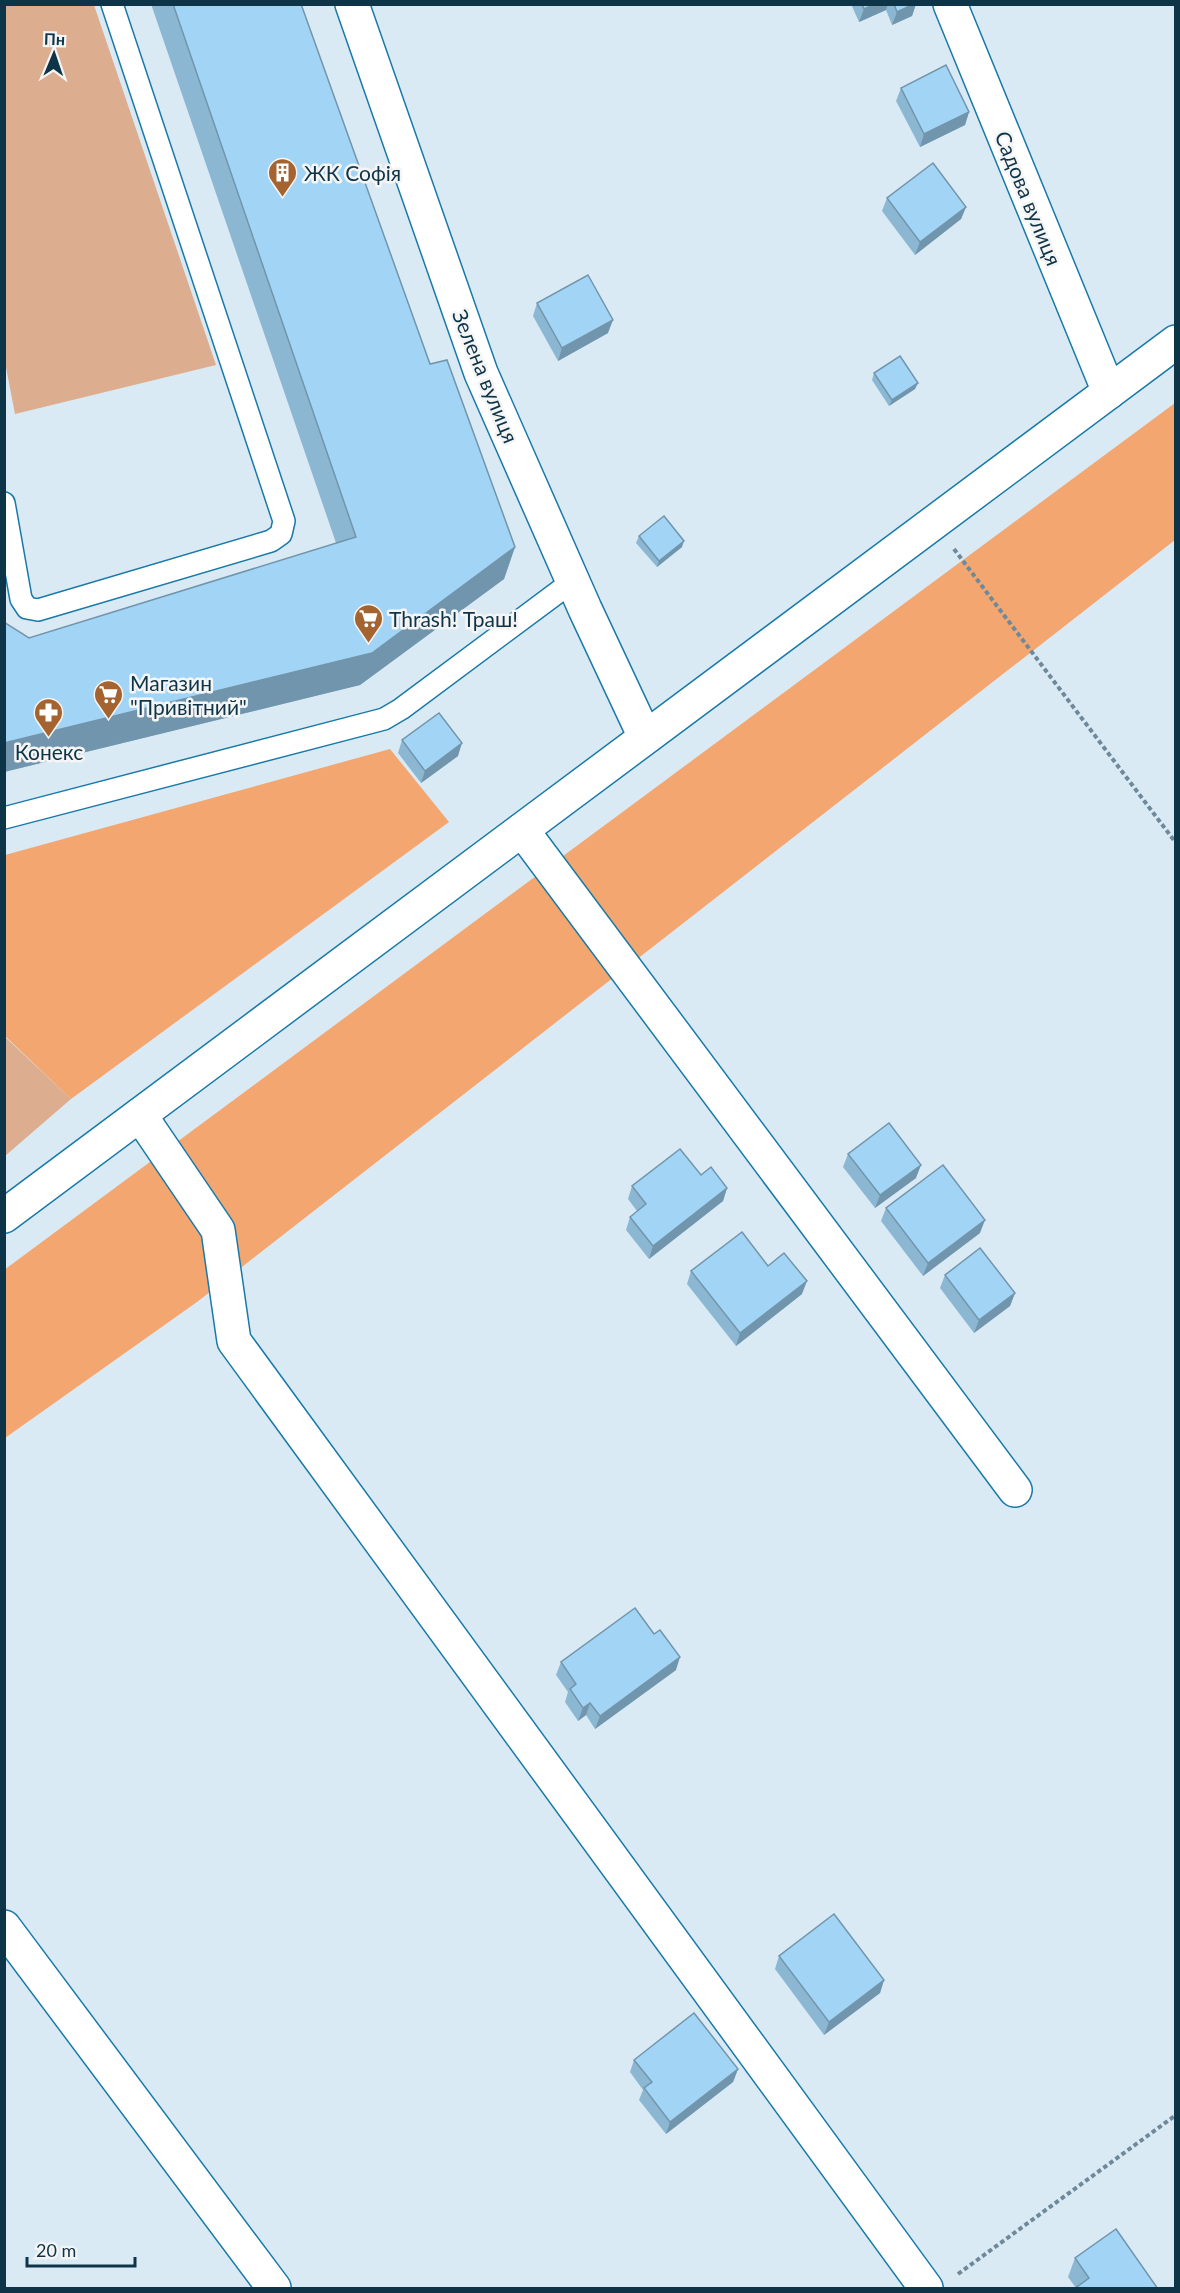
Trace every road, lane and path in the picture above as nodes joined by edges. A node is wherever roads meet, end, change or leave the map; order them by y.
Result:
1 (112, 4) edge
2 (352, 4) edge
3 (950, 4) edge
4 (1176, 342) edge
5 (1108, 392) junction
6 (4, 503) edge
7 (933, 522) junction
8 (573, 581) junction
9 (645, 737) junction
10 (4, 818) edge
11 (522, 830) junction
12 (1176, 843) edge
13 (140, 1115) junction
14 (4, 1216) edge
15 (1015, 1490) dead end
16 (4, 1926) edge
17 (1176, 2115) edge
18 (957, 2275) dead end
19 (274, 2289) edge
20 (926, 2289) edge

1 - 6 lane
2 - 8 street, Зелена вулиця
3 - 5 street, Садова вулиця
4 - 5 street
5 - 7 street
7 - 9 street
7 - 12 path
8 - 9 street, Зелена вулиця
8 - 10 lane
9 - 11 street
11 - 13 street
11 - 15 street
13 - 14 street
13 - 20 street
16 - 19 street
17 - 18 path

